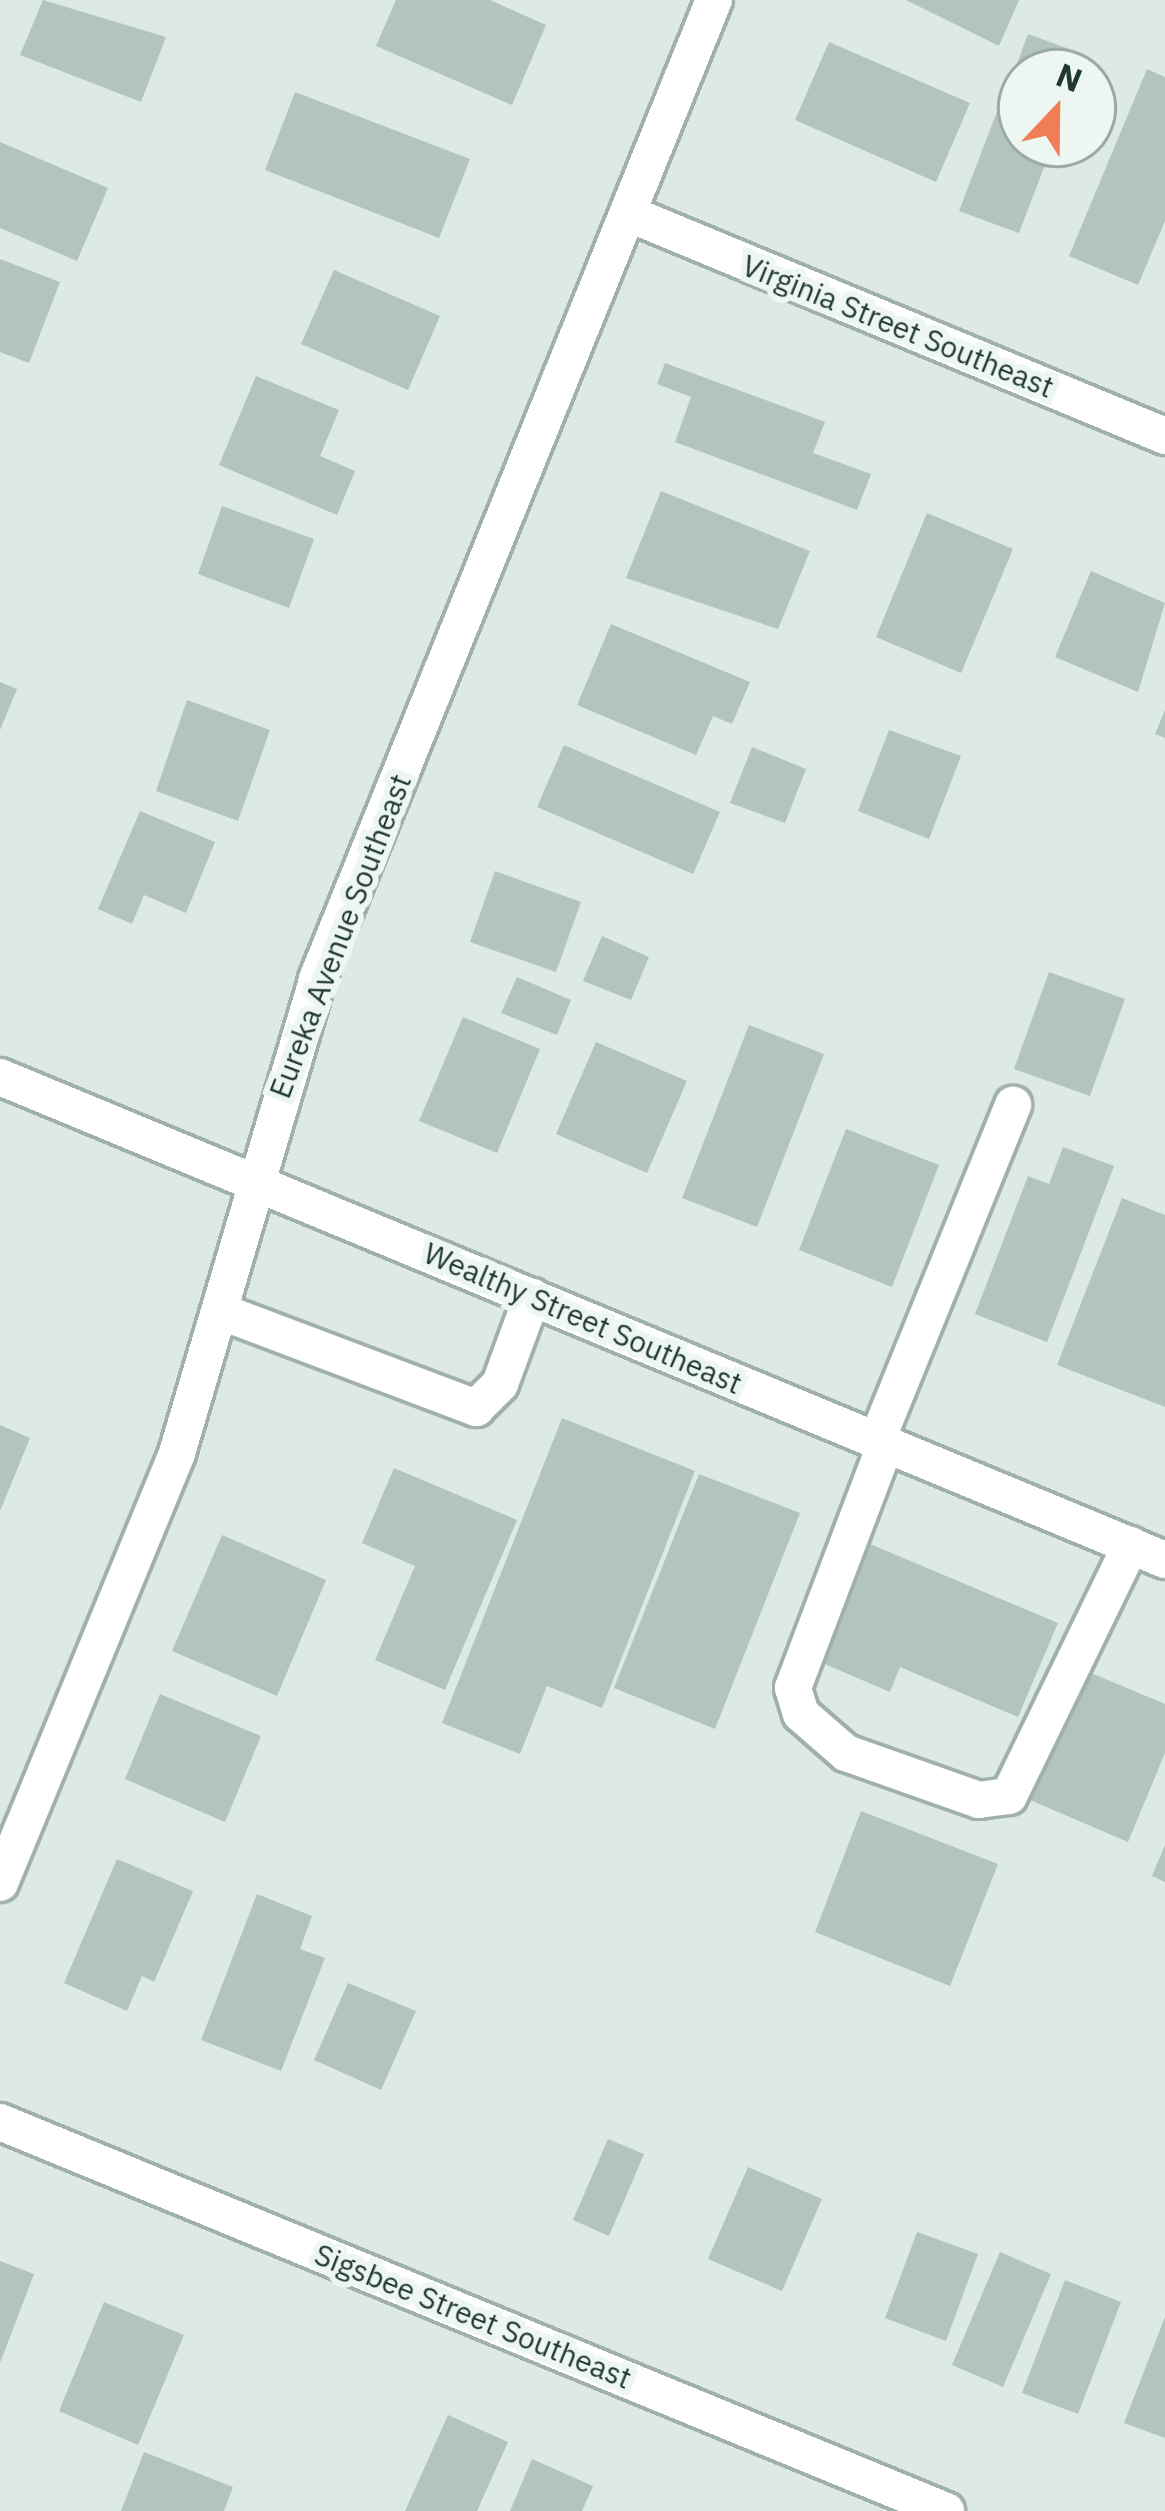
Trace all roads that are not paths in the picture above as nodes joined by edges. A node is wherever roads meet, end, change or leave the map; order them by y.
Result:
1 (714, 0) edge
2 (632, 215) junction
3 (1165, 436) edge
4 (0, 1077) edge
5 (1012, 1105) dead end
6 (250, 1179) junction
7 (532, 1297) junction
8 (222, 1312) junction
9 (881, 1442) junction
10 (1131, 1546) junction
11 (1165, 1560) edge
12 (0, 1883) edge
13 (0, 2122) edge
14 (946, 2511) edge

1 - 2 street, Eureka Avenue Southeast
2 - 3 street, Virginia Street Southeast
2 - 6 street, Eureka Avenue Southeast
4 - 6 street, Wealthy Street Southeast
5 - 9 street
6 - 7 street, Wealthy Street Southeast
6 - 8 street, Eureka Avenue Southeast
7 - 8 street
7 - 9 street, Wealthy Street Southeast
8 - 12 street, Eureka Avenue Southeast
9 - 10 street, Wealthy Street Southeast
9 - 10 street
10 - 11 street, Wealthy Street Southeast
13 - 14 street, Sigsbee Street Southeast

